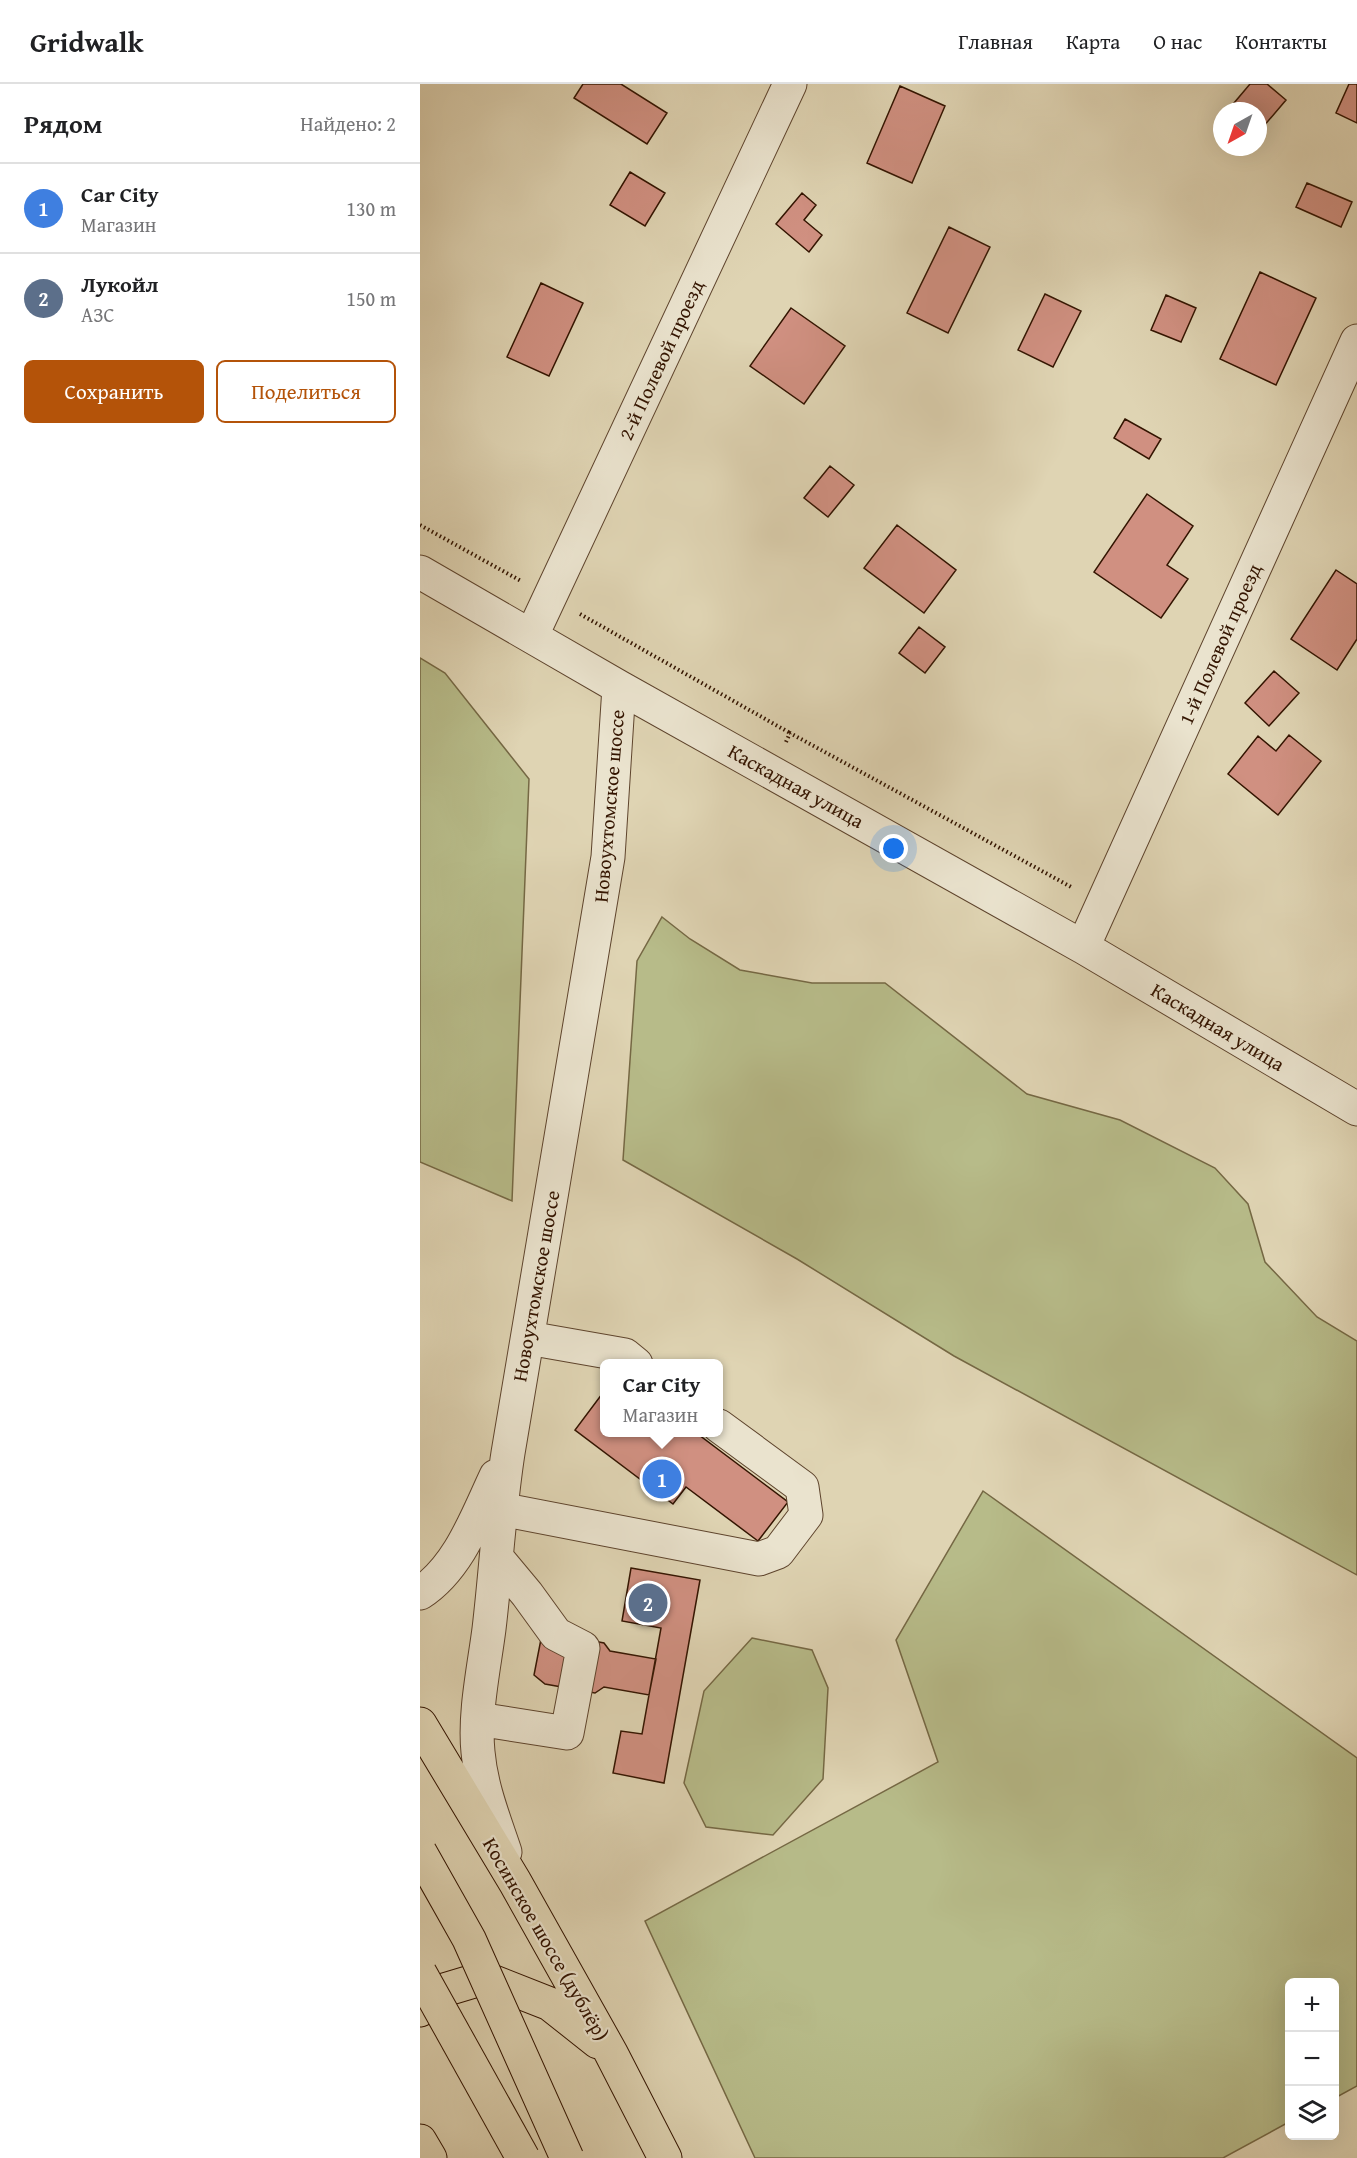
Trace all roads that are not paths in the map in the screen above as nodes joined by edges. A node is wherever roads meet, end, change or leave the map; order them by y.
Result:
1 (790, 84) edge
2 (1357, 341) edge
3 (420, 572) edge
4 (532, 635) junction
5 (619, 687) junction
6 (1083, 947) junction
7 (1357, 1109) edge
8 (528, 1338) junction
9 (630, 1359) edge
10 (723, 1428) edge
11 (508, 1453) junction
12 (500, 1509) junction
13 (497, 1558) junction
14 (420, 1593) edge
15 (478, 1719) junction
16 (420, 1724) edge
17 (420, 1852) edge
18 (515, 1882) junction
19 (420, 1973) edge
20 (420, 2010) edge
21 (611, 2053) junction
22 (420, 2141) edge
23 (430, 2158) edge
24 (523, 2158) edge
25 (567, 2158) edge
26 (665, 2158) edge

1 - 4 street, 2-й Полевой проезд
2 - 6 street, 1-й Полевой проезд
3 - 4 street, Каскадная улица
4 - 5 street, Каскадная улица
5 - 6 street, Каскадная улица
5 - 8 street, Новоухтомское шоссе
6 - 7 street, Каскадная улица
8 - 9 street
8 - 11 street, Новоухтомское шоссе
10 - 12 street
11 - 12 street, Новоухтомское шоссе
11 - 14 street
12 - 13 street, Новоухтомское шоссе
13 - 15 street, Новоухтомское шоссе
13 - 15 street
15 - 18 street, Новоухтомское шоссе
16 - 18 main road, Косинское шоссе (дублёр)
17 - 25 main road, bridge
18 - 21 main road, Косинское шоссе (дублёр)
19 - 24 main road, bridge
20 - 21 main road
21 - 26 main road, Косинское шоссе (дублёр)
22 - 23 main road

